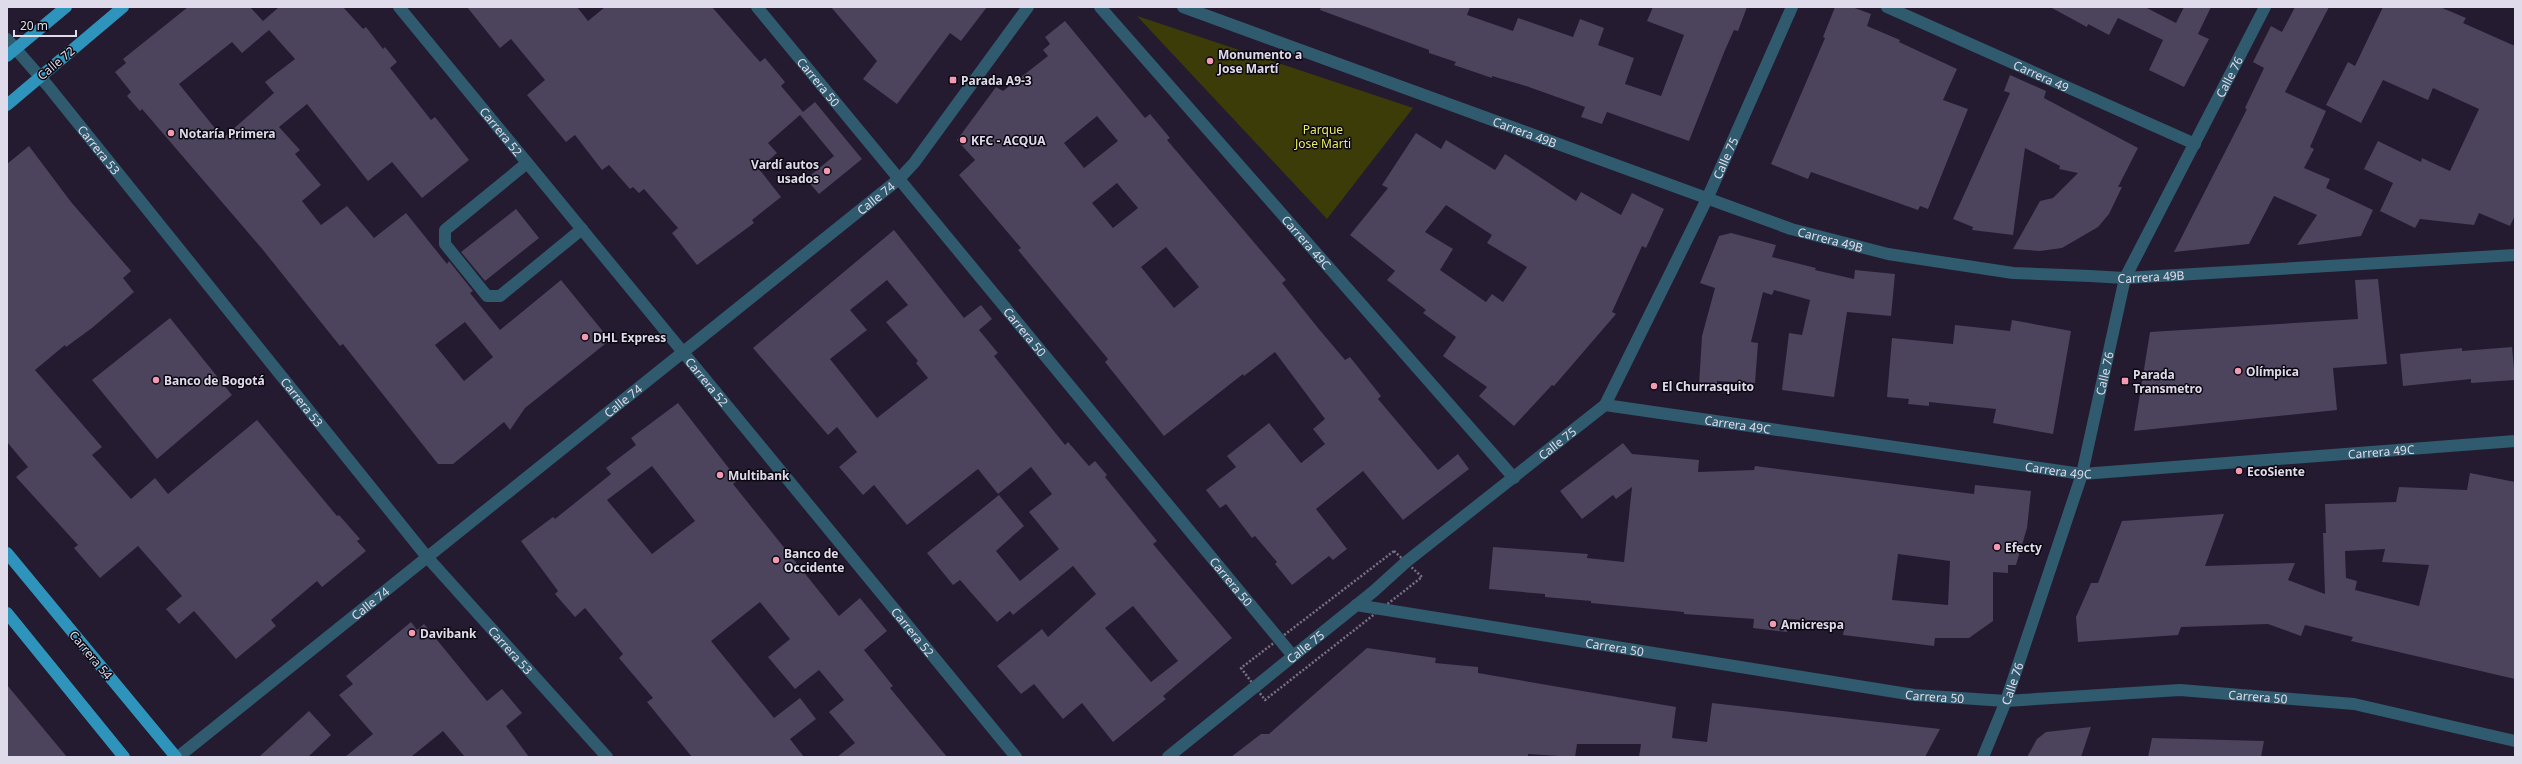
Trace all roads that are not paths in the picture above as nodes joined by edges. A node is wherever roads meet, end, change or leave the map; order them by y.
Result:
1 (66, 7) edge
2 (123, 7) edge
3 (399, 7) edge
4 (757, 7) edge
5 (1028, 7) edge
6 (1100, 7) edge
7 (1183, 7) edge
8 (1792, 7) edge
9 (1887, 7) edge
10 (2265, 7) edge
11 (7, 39) edge
12 (17, 48) junction
13 (7, 56) edge
14 (40, 76) junction
15 (7, 105) edge
16 (2195, 144) junction
17 (527, 162) junction
18 (899, 179) junction
19 (1708, 199) junction
20 (582, 229) junction
21 (2515, 255) edge
22 (2126, 278) junction
23 (683, 353) junction
24 (1605, 405) junction
25 (2515, 441) edge
26 (2082, 474) junction
27 (1514, 478) junction
28 (7, 553) edge
29 (428, 557) junction
30 (1356, 606) junction
31 (7, 613) edge
32 (1293, 656) junction
33 (2006, 701) junction
34 (2515, 741) edge
35 (124, 757) edge
36 (177, 757) edge
37 (607, 757) edge
38 (1016, 757) edge
39 (1168, 757) edge
40 (1983, 757) edge

1 - 12 main road
2 - 14 main road, Calle 72
3 - 17 street, Carrera 52
4 - 18 street, Carrera 50
5 - 18 street, Calle 74
6 - 27 street, Carrera 49C
7 - 19 street, Carrera 49B
8 - 19 street, Calle 75
9 - 16 street, Carrera 49
10 - 16 street, Calle 76
11 - 12 street, Carrera 53
12 - 13 main road
12 - 14 street, Carrera 53
14 - 15 main road, Calle 72
14 - 29 street, Carrera 53
16 - 22 street, Calle 76
17 - 20 street, Carrera 52
17 - 20 street
18 - 23 street, Calle 74
18 - 32 street, Carrera 50
19 - 22 street, Carrera 49B
19 - 24 street, Calle 75
20 - 23 street, Carrera 52
21 - 22 street, Carrera 49B
22 - 26 street, Calle 76
23 - 29 street, Calle 74
23 - 38 street, Carrera 52
24 - 26 street, Carrera 49C
24 - 27 street, Calle 75
25 - 26 street, Carrera 49C
26 - 33 street, Calle 76
27 - 30 street, Calle 75
28 - 36 main road, Carrera 54
29 - 36 street, Calle 74
29 - 37 street, Carrera 53
30 - 32 street, Calle 75
30 - 33 street, Carrera 50
31 - 35 main road
32 - 39 street, Calle 75
33 - 34 street, Carrera 50
33 - 40 street, Calle 76

